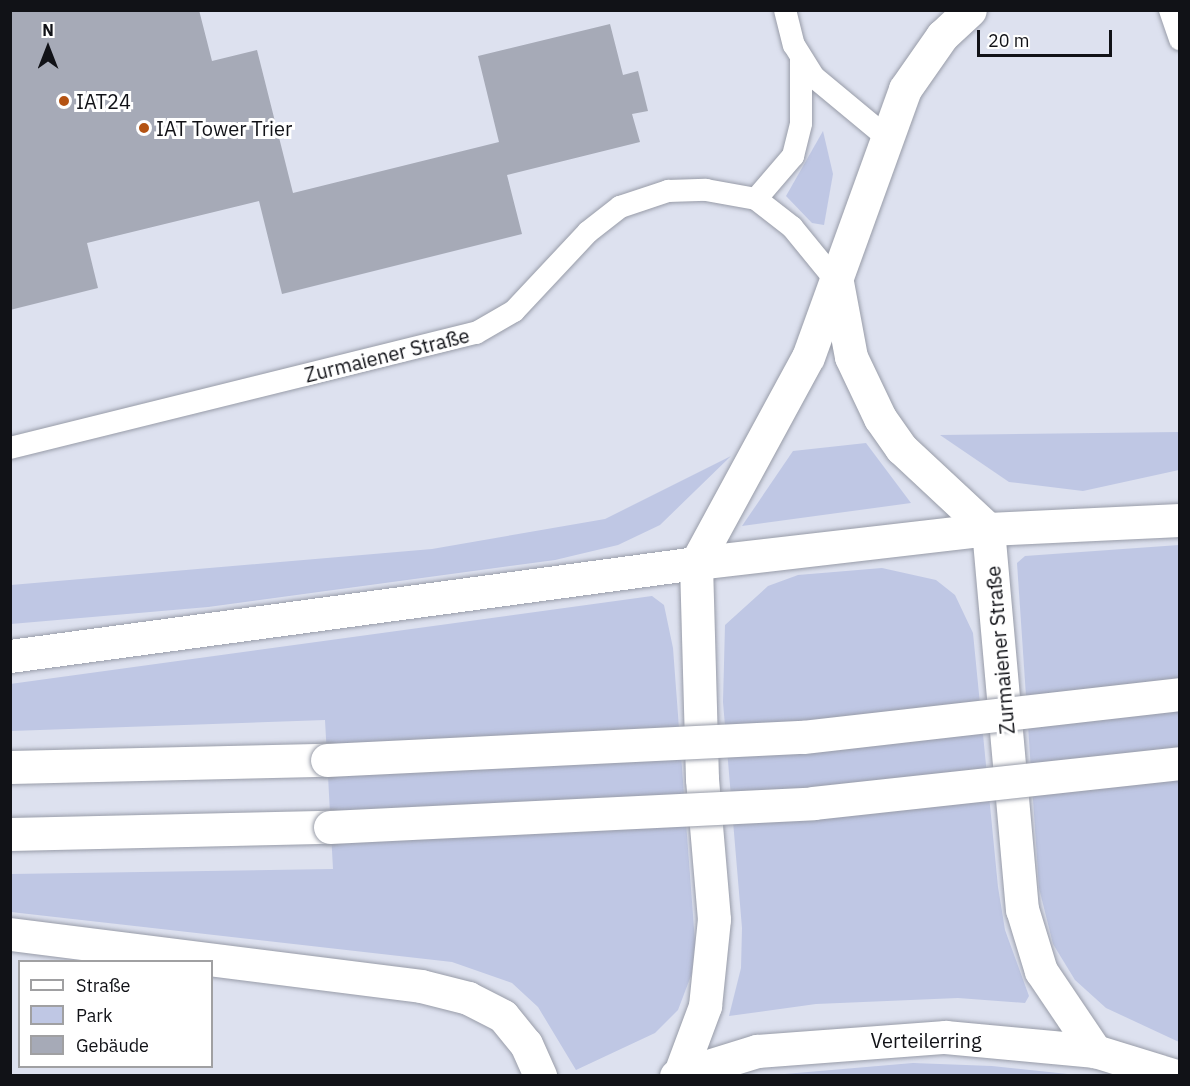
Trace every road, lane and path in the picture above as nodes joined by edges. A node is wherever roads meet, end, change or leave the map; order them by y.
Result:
1 (785, 10) edge
2 (970, 10) edge
3 (1170, 10) edge
4 (1179, 39) edge
5 (801, 59) junction
6 (885, 136) junction
7 (756, 199) junction
8 (837, 282) junction
9 (10, 448) edge
10 (1179, 520) edge
11 (988, 529) junction
12 (696, 562) junction
13 (10, 656) edge
14 (1179, 694) edge
15 (1179, 763) edge
16 (10, 767) edge
17 (10, 834) edge
18 (10, 934) edge
19 (1095, 1051) junction
20 (678, 1074) edge
21 (540, 1076) edge
22 (1176, 1076) edge

1 - 5 lane
2 - 6 main road, Zurmaiener Straße
3 - 4 lane
5 - 6 lane
5 - 7 lane
6 - 8 main road, Zurmaiener Straße
7 - 8 lane, Zurmaiener Straße
7 - 9 lane, Zurmaiener Straße
8 - 11 main road, Zurmaiener Straße
8 - 12 main road, Zurmaiener Straße
10 - 11 main road
11 - 12 main road
11 - 19 main road, Zurmaiener Straße
12 - 13 main road
12 - 20 main road
14 - 16 main road, bridge
15 - 17 main road, bridge
18 - 21 main road
19 - 20 main road, Verteilerring
19 - 22 main road, Verteilerring

